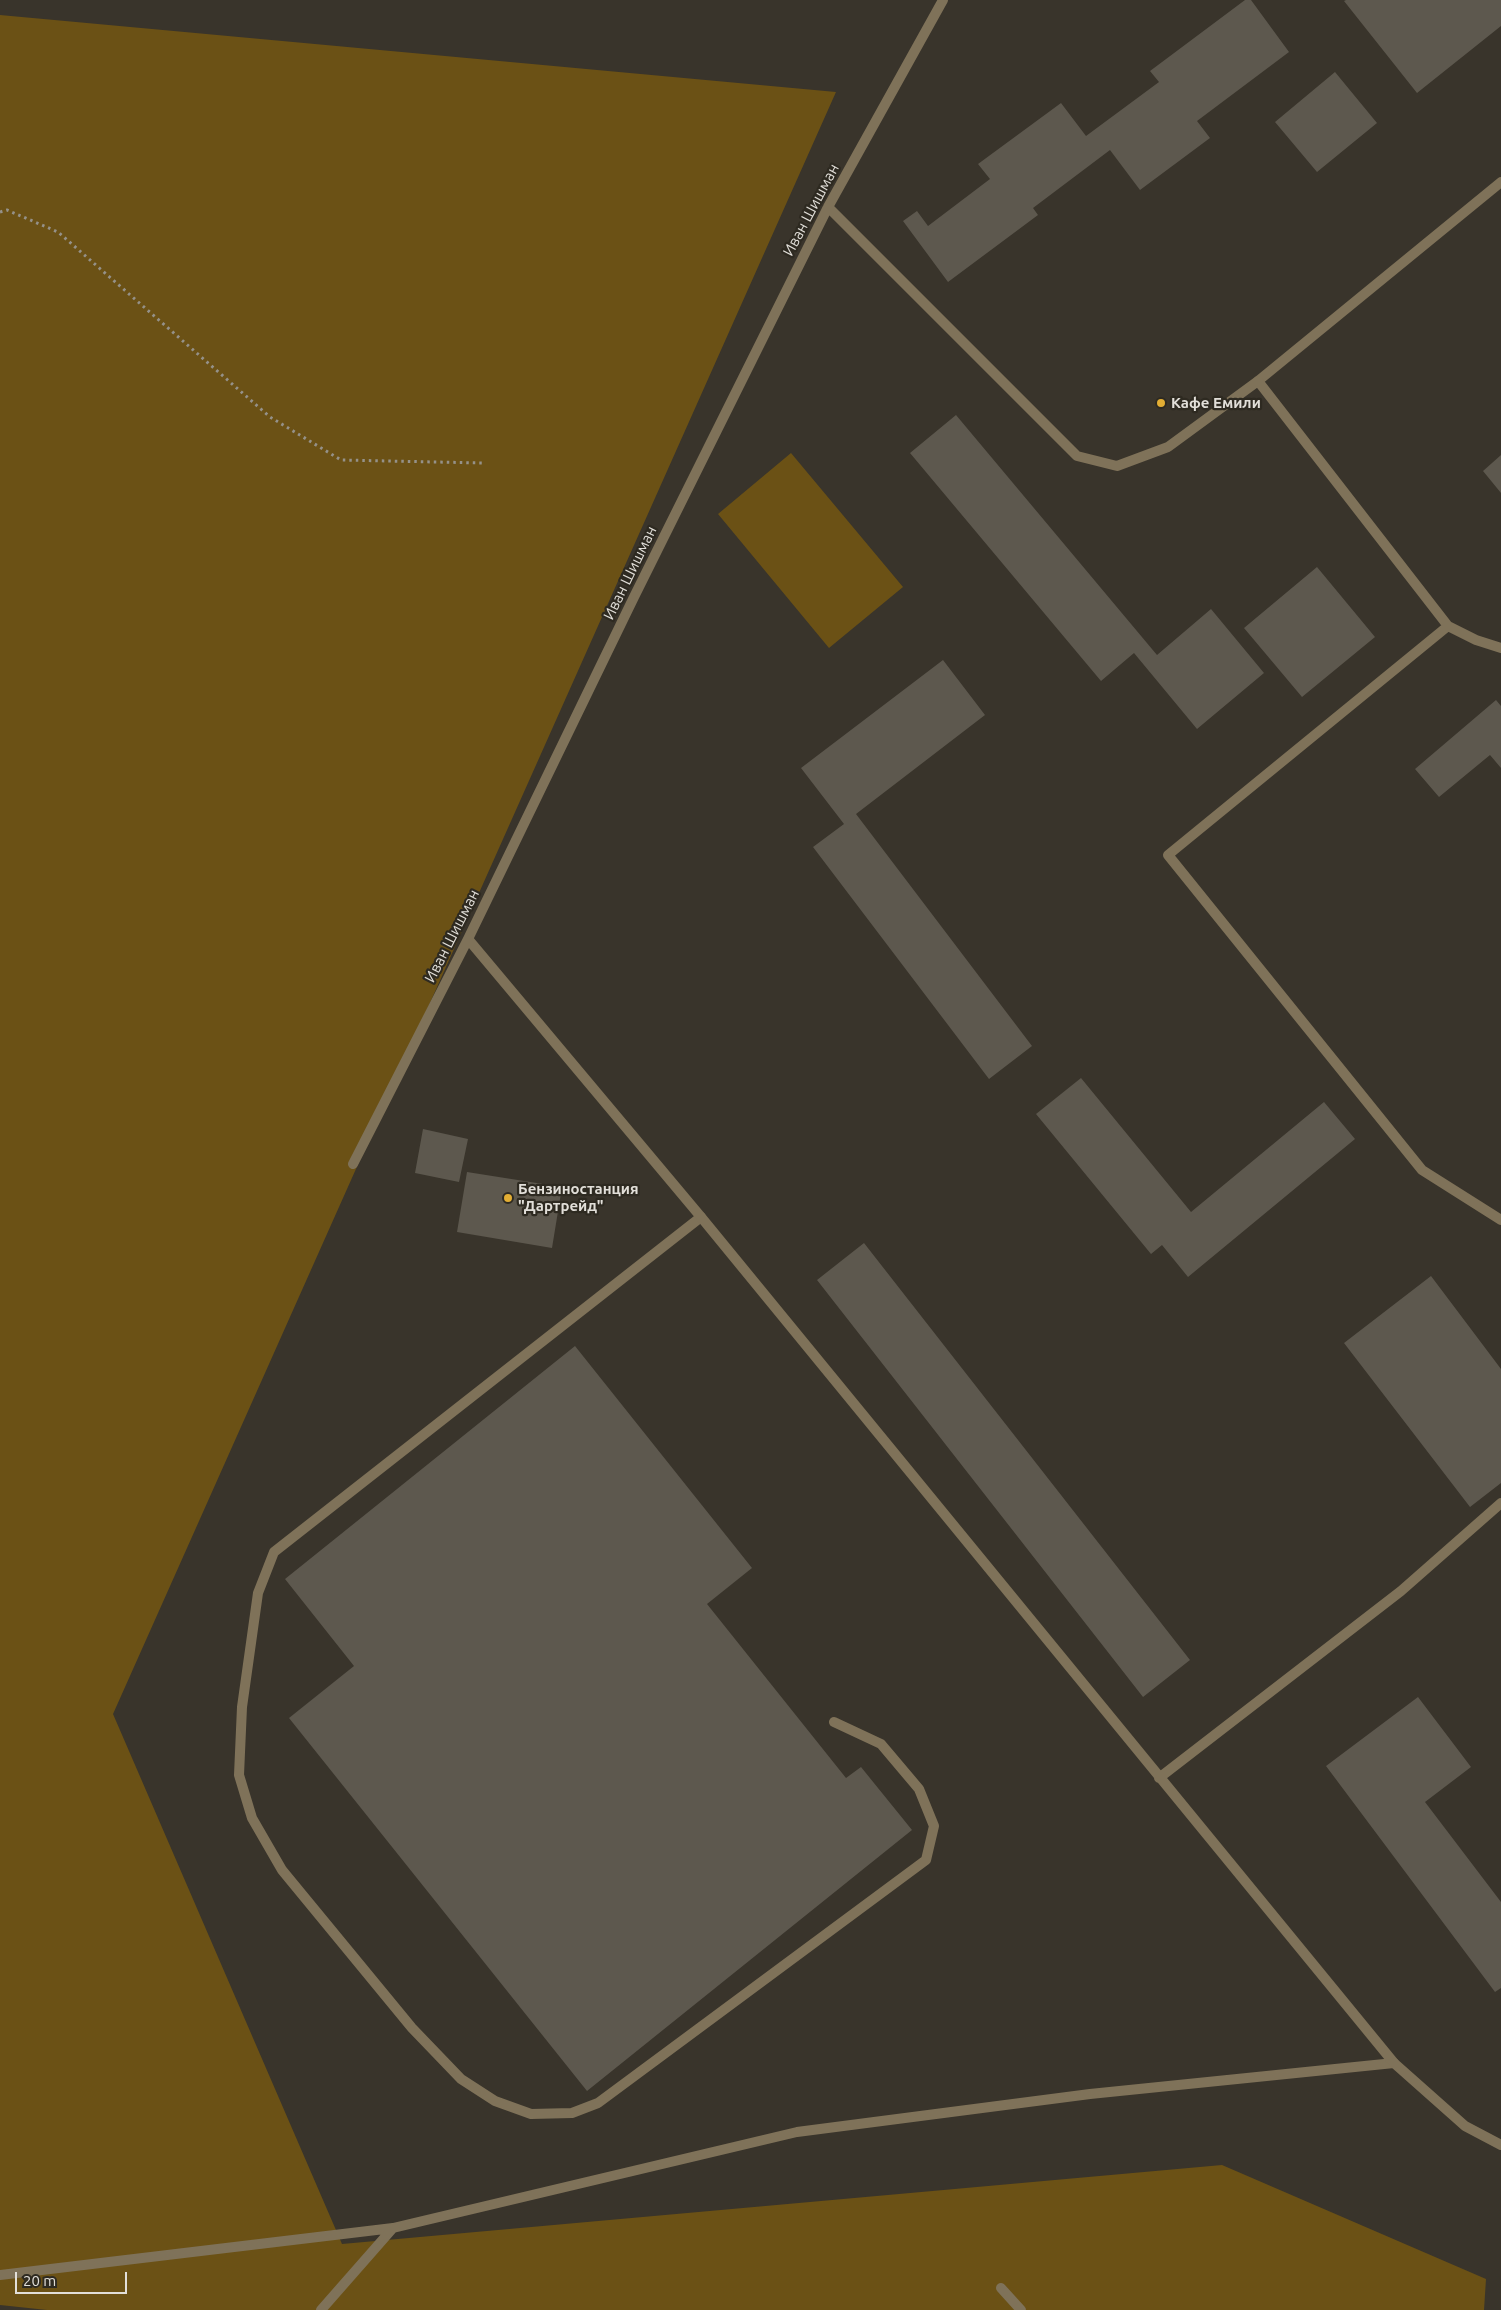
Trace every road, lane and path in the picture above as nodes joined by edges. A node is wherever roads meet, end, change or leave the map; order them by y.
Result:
1 (944, 0) edge
2 (1501, 182) edge
3 (828, 207) junction
4 (0, 212) edge
5 (1258, 381) junction
6 (483, 463) dead end
7 (1448, 626) junction
8 (1501, 648) edge
9 (468, 939) junction
10 (353, 1164) dead end
11 (701, 1217) junction
12 (1501, 1220) edge
13 (1501, 1504) edge
14 (834, 1722) dead end
15 (1159, 1778) junction
16 (1394, 2063) junction
17 (1501, 2145) edge
18 (393, 2228) junction
19 (0, 2275) edge
20 (1001, 2288) dead end
21 (320, 2310) edge
22 (1021, 2310) edge

1 - 3 street, Иван Шишман
2 - 5 street
3 - 5 street
3 - 9 street, Иван Шишман
4 - 6 path
5 - 7 street
7 - 8 street
7 - 12 street
9 - 10 street, Иван Шишман
9 - 11 street
11 - 14 street
11 - 15 street
13 - 15 street
15 - 16 street
16 - 17 street
16 - 18 street
18 - 19 street
18 - 21 street
20 - 22 street

